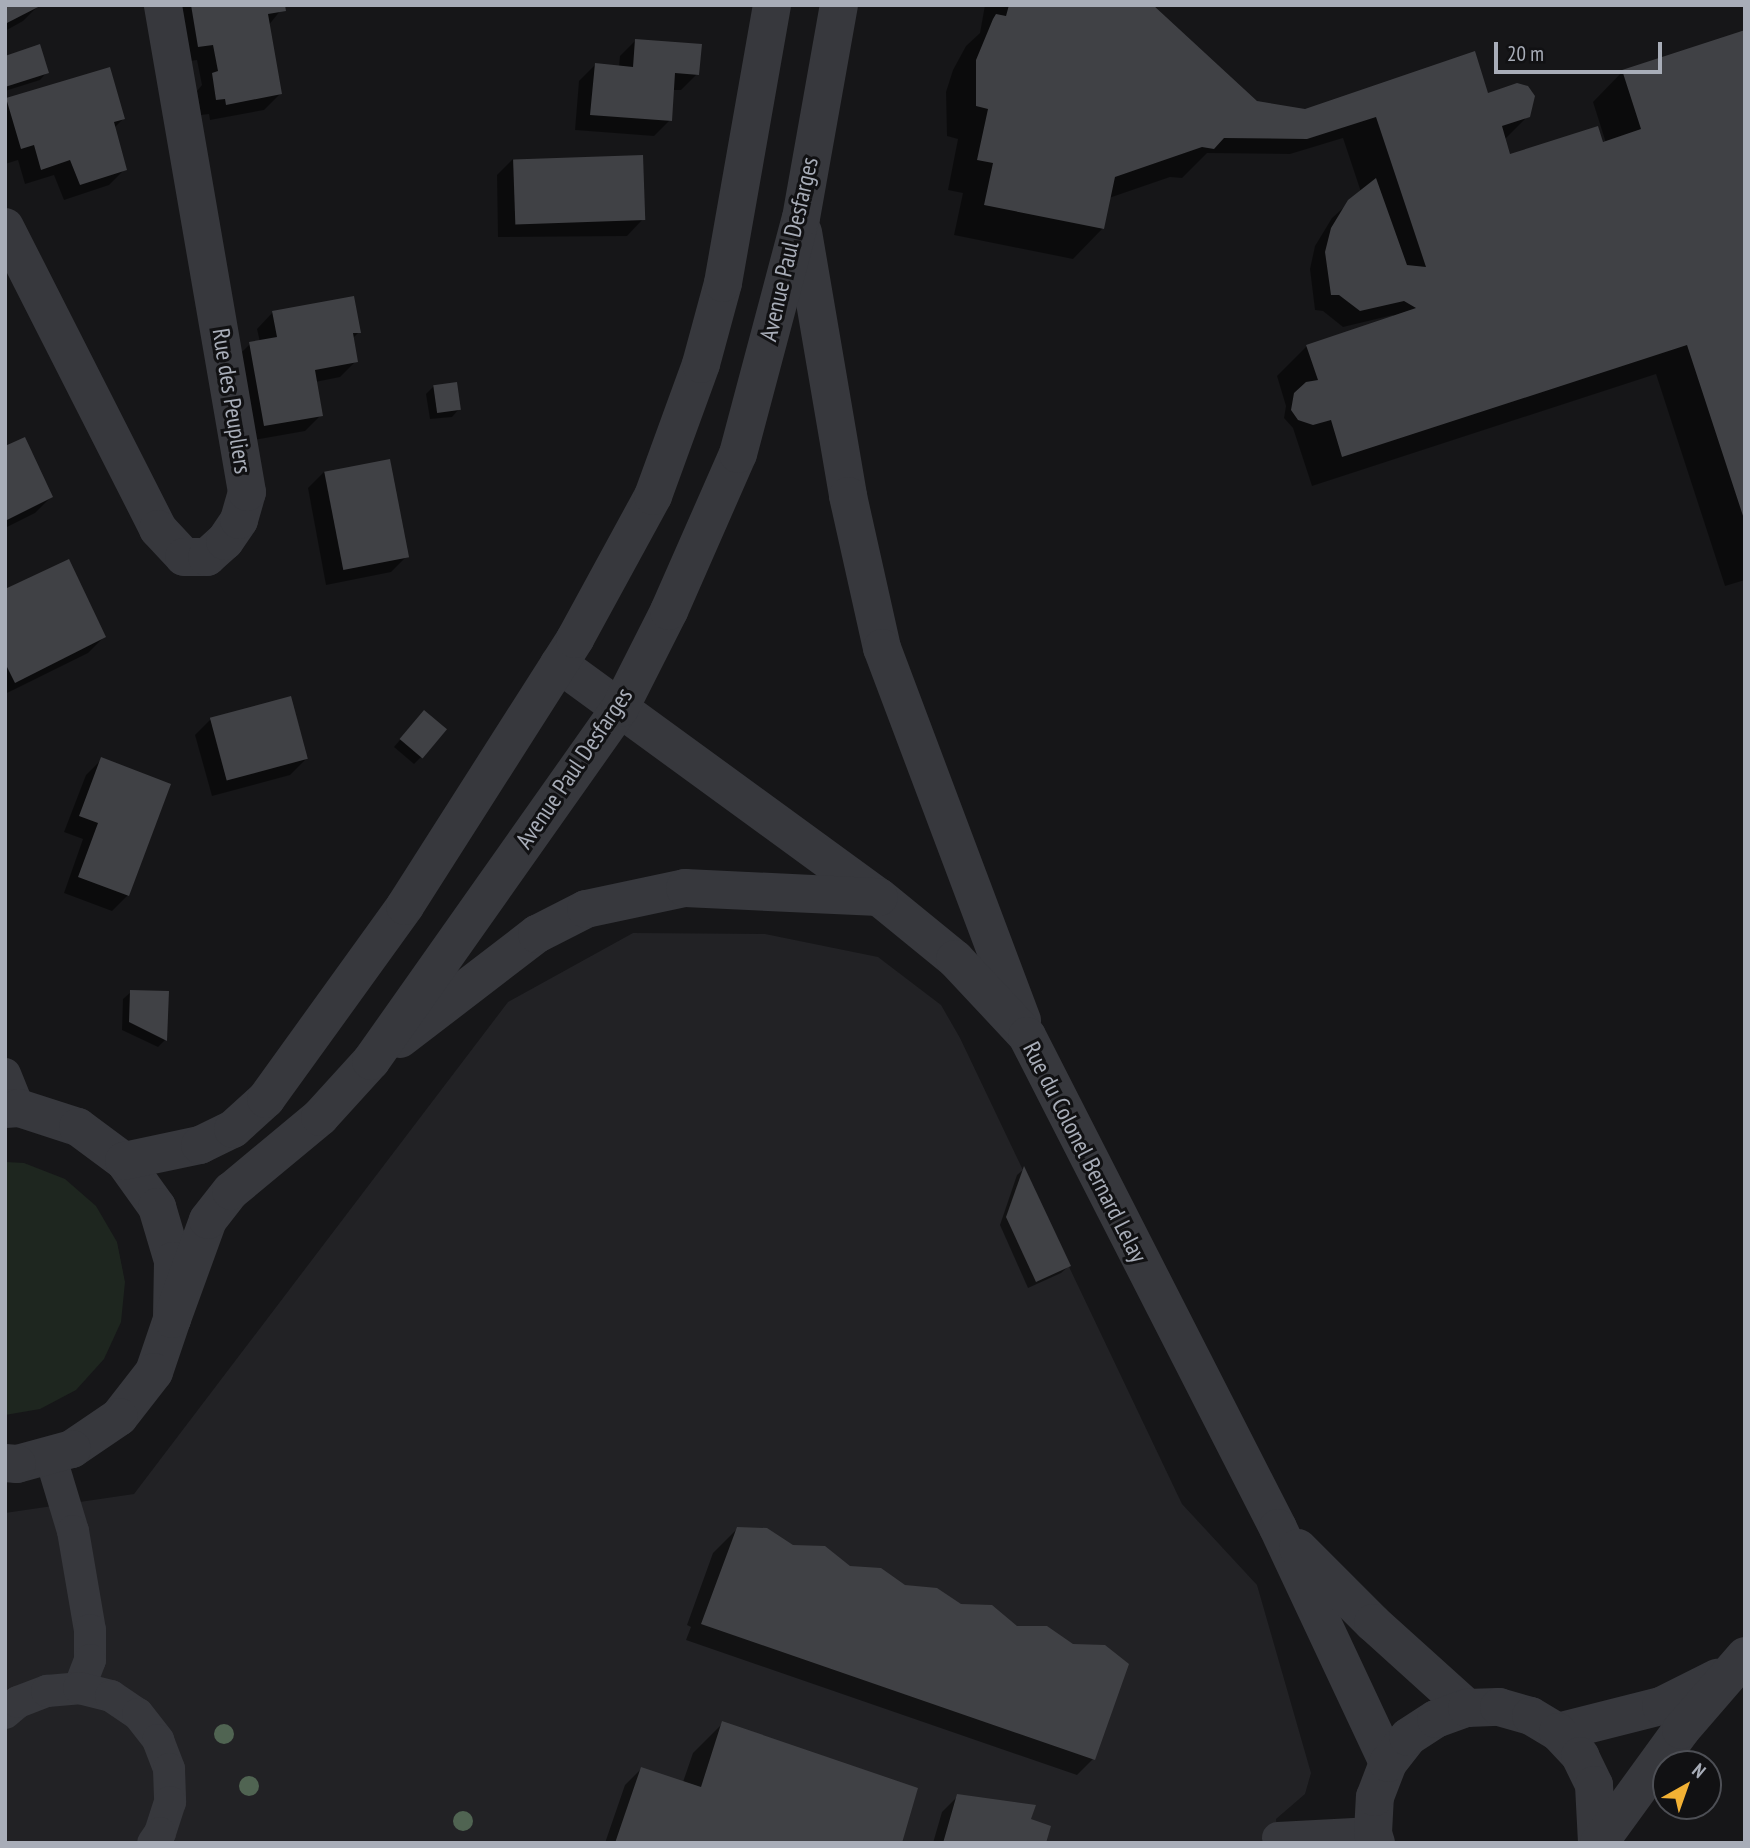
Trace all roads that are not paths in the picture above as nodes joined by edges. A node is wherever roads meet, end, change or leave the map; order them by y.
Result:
1 (163, 5) edge
2 (772, 5) edge
3 (839, 5) edge
4 (801, 218) junction
5 (5, 228) edge
6 (559, 664) junction
7 (620, 708) junction
8 (879, 897) junction
9 (1027, 1036) junction
10 (371, 1061) junction
11 (10, 1097) edge
12 (124, 1161) junction
13 (172, 1319) junction
14 (50, 1455) junction
15 (5, 1463) edge
16 (1278, 1528) junction
17 (1737, 1664) edge
18 (79, 1688) junction
19 (1467, 1708) junction
20 (5, 1713) edge
21 (1558, 1732) junction
22 (1388, 1763) junction
23 (1278, 1838) dead end
24 (1375, 1838) edge
25 (160, 1839) edge
26 (1598, 1842) edge

1 - 5 street, Rue des Peupliers
2 - 6 street
3 - 4 street, Avenue Paul Desfarges
4 - 7 street, Avenue Paul Desfarges
4 - 9 street
6 - 7 street, Rue du Colonel Bernard Lelay
6 - 12 street
7 - 8 street, Rue du Colonel Bernard Lelay
7 - 10 street, Avenue Paul Desfarges
8 - 9 street, Rue du Colonel Bernard Lelay
8 - 10 street
9 - 16 street, Rue du Colonel Bernard Lelay
10 - 13 street, Avenue Paul Desfarges
11 - 12 street
12 - 13 street
13 - 14 street, Avenue Paul Desfarges
14 - 15 street, Avenue Paul Desfarges
14 - 18 lane
16 - 19 street
16 - 22 street, Rue du Colonel Bernard Lelay
17 - 21 street
17 - 26 street
18 - 20 lane
18 - 25 lane
19 - 21 street
19 - 22 street
21 - 26 street
22 - 24 street
23 - 24 lane

